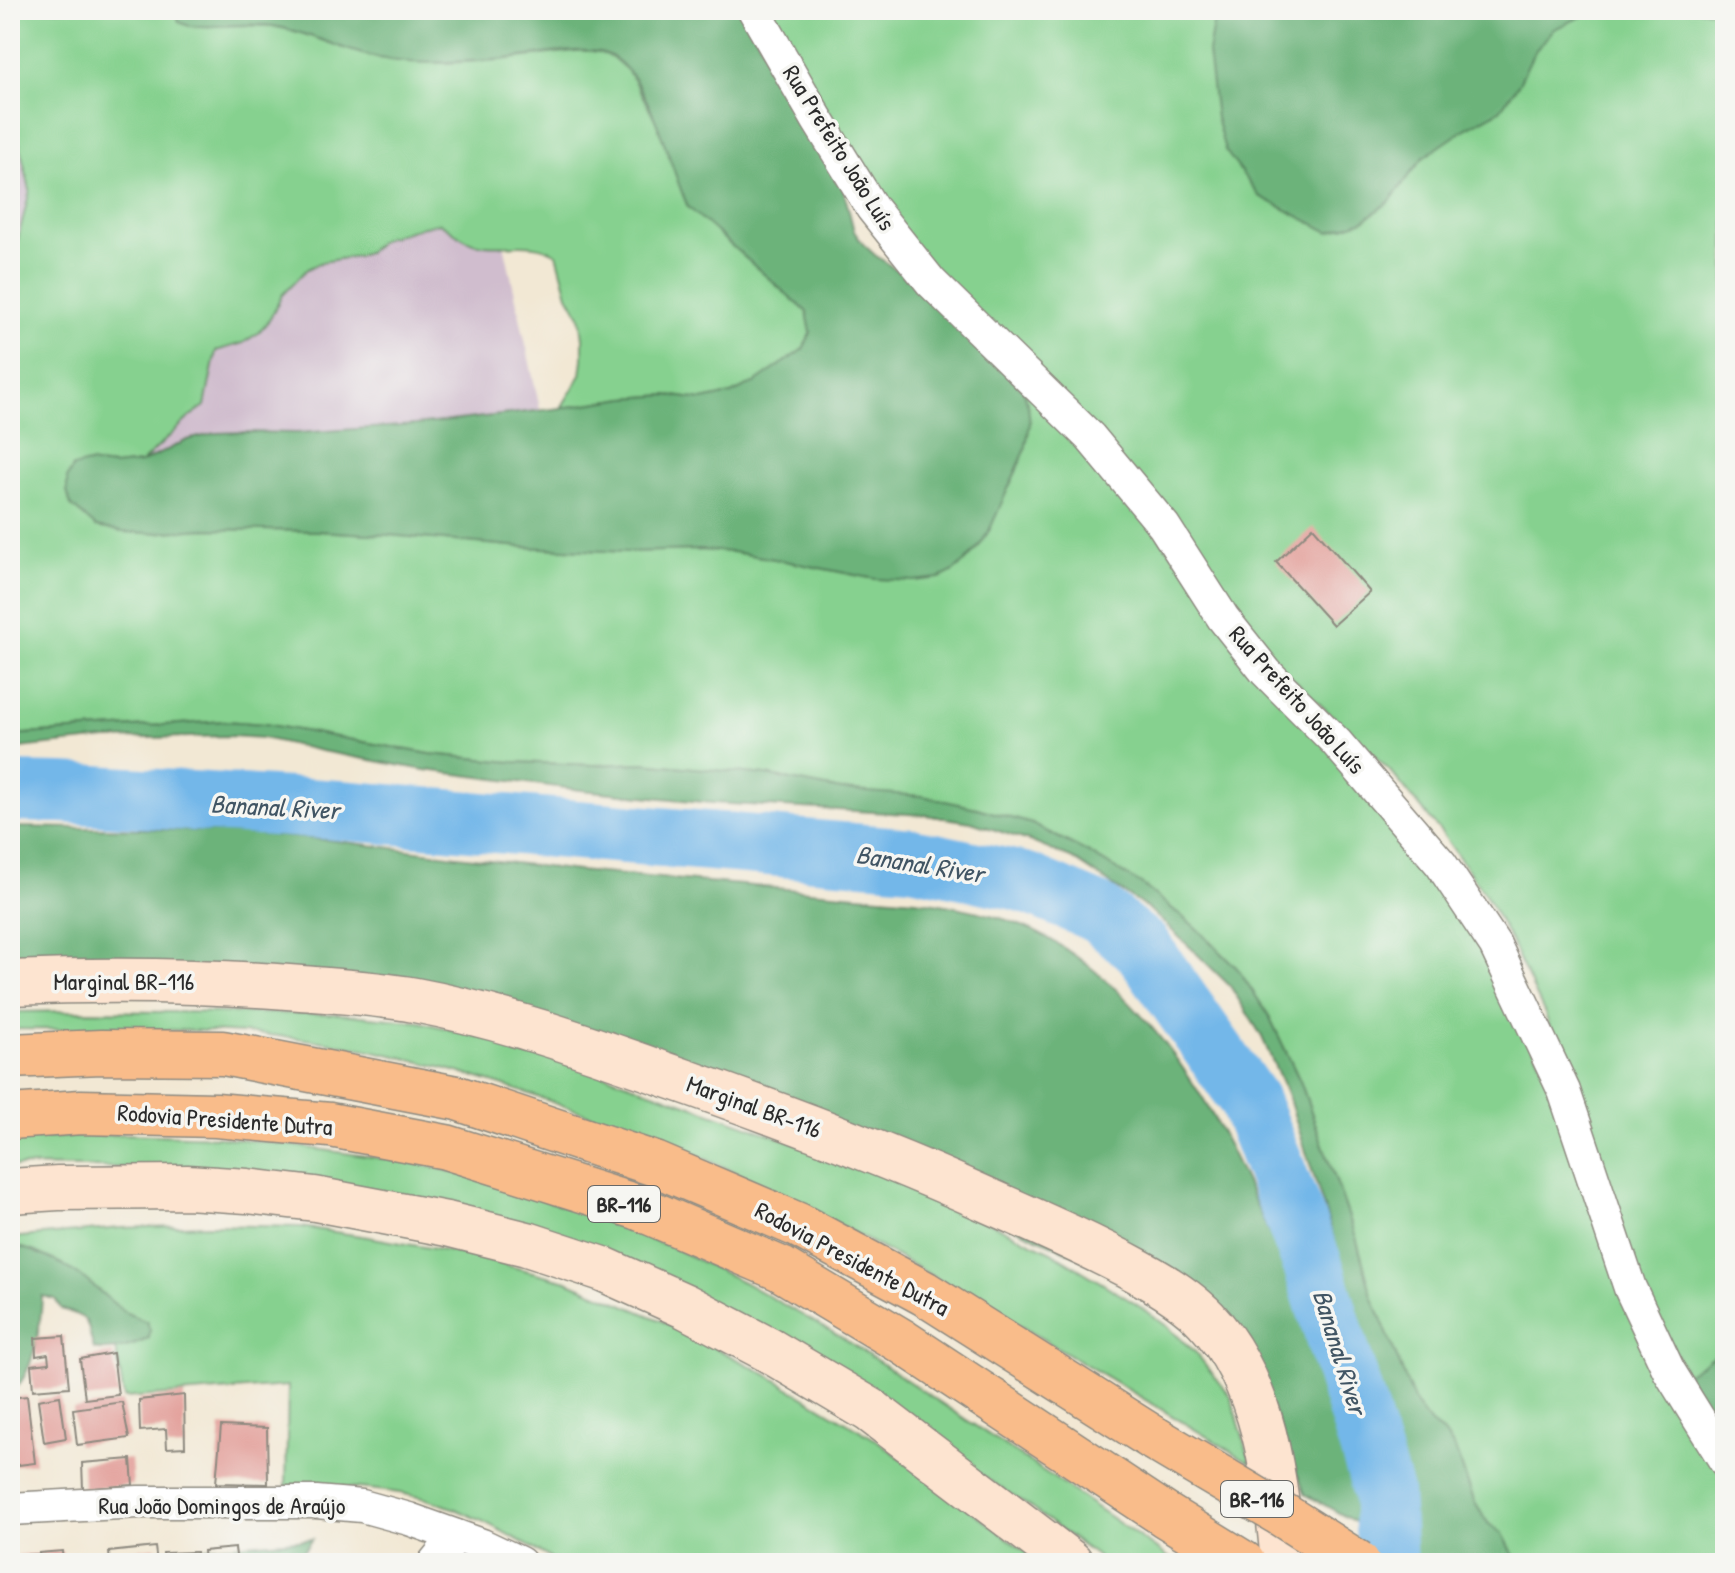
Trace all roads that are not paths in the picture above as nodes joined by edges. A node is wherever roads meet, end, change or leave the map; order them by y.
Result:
1 (754, 10) edge
2 (10, 983) edge
3 (10, 1056) edge
4 (10, 1117) edge
5 (10, 1191) edge
6 (1725, 1461) edge
7 (10, 1509) edge
8 (456, 1536) junction
9 (434, 1563) edge
10 (520, 1563) edge
11 (1071, 1563) edge
12 (1243, 1563) edge
13 (1283, 1563) edge
14 (1358, 1563) edge

1 - 6 street, Rua Prefeito João Luís
2 - 13 main road, Marginal BR-116
3 - 14 highway, Rodovia Presidente Dutra / BR-116, bridge
4 - 12 highway, Rodovia Presidente Dutra / BR-116
5 - 11 main road
7 - 8 street, Rua João Domingos de Araújo
8 - 9 street
8 - 10 street, Rua João Domingos de Araújo

